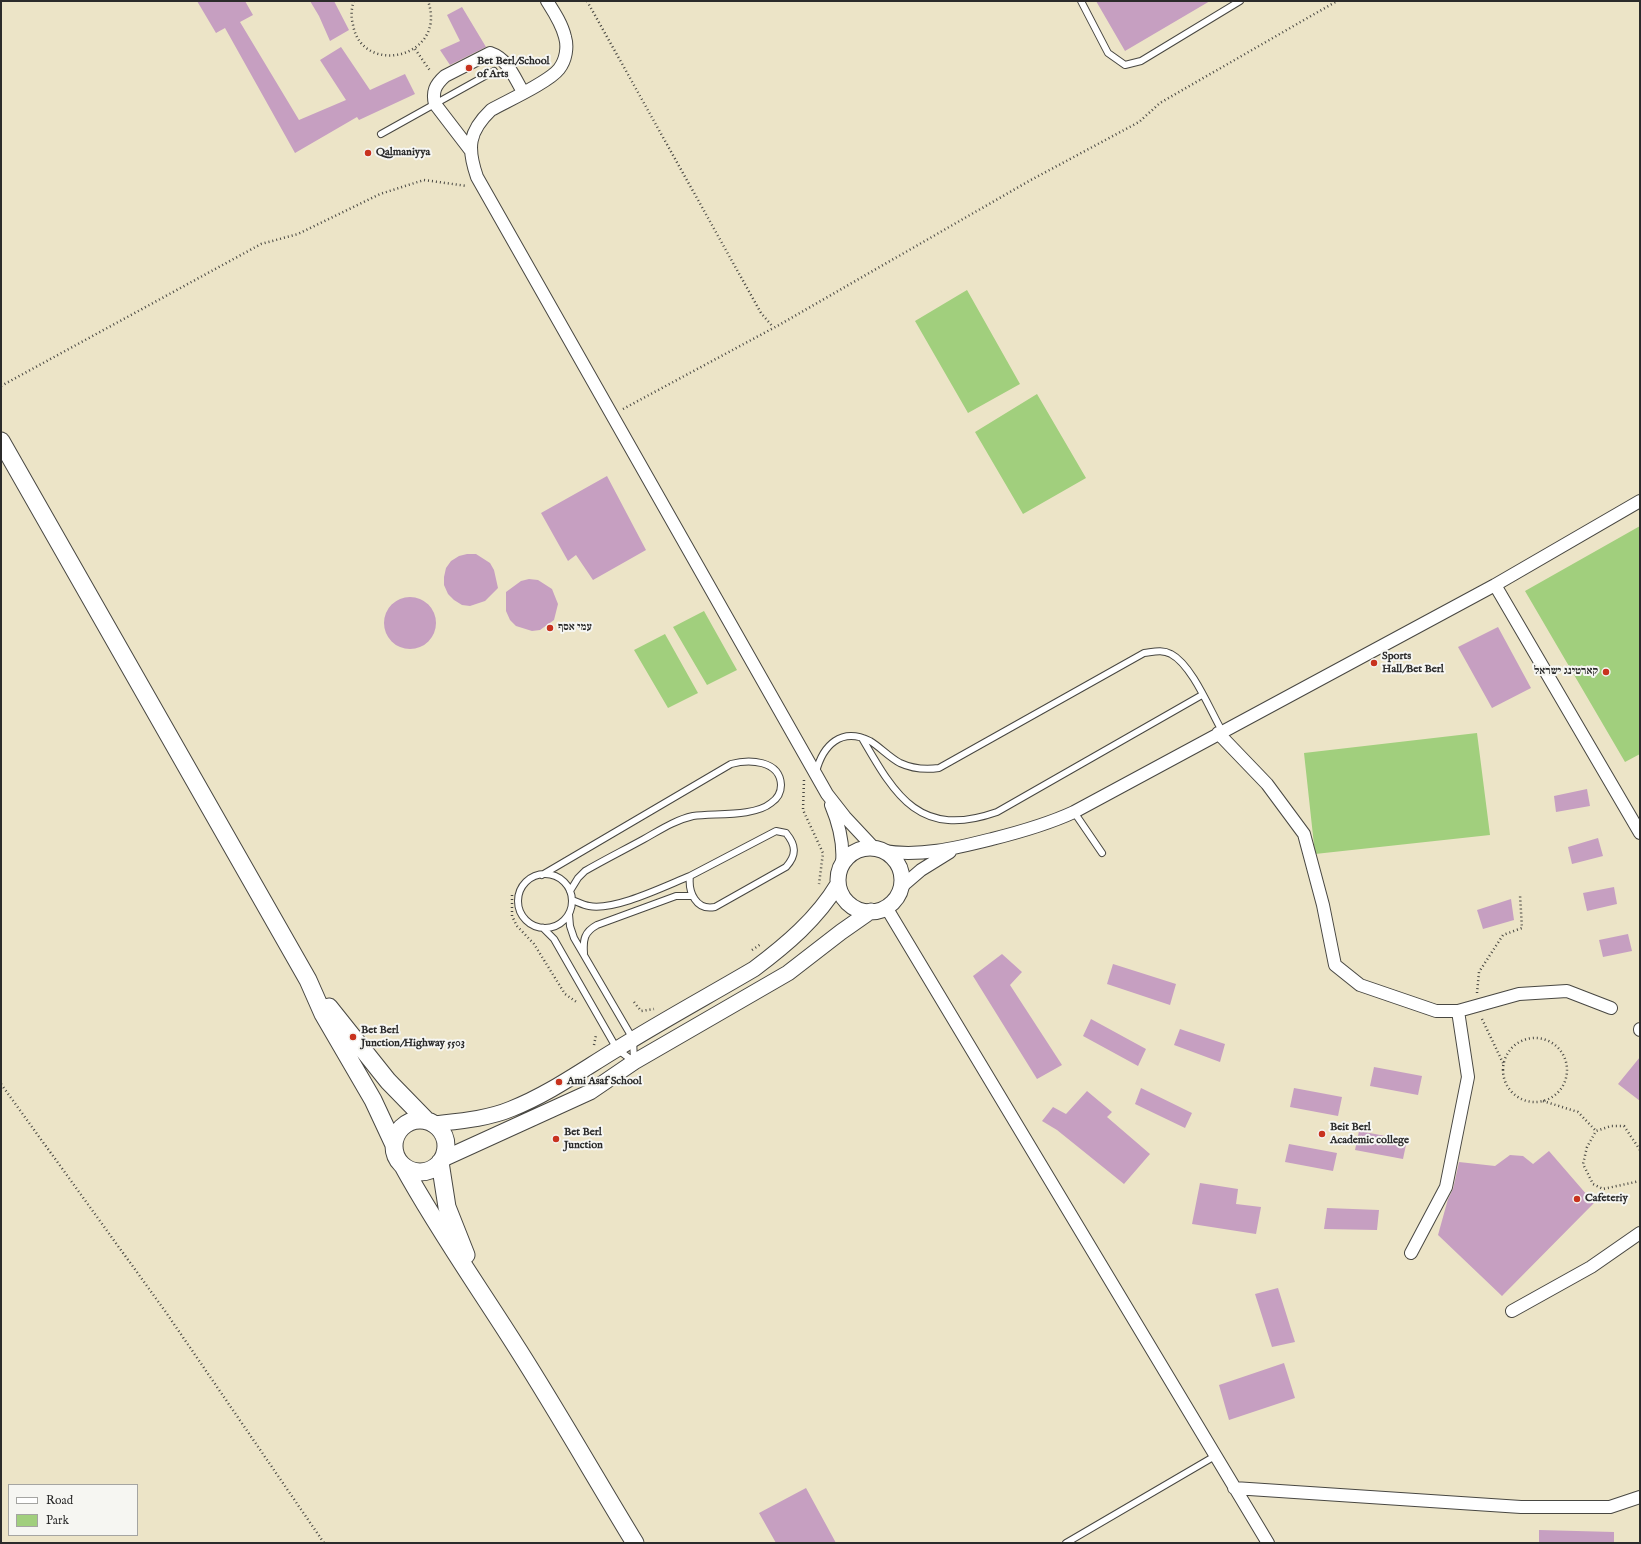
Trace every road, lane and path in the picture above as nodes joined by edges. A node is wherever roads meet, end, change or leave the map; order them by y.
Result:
1 (354, 1) edge
2 (428, 1) edge
3 (547, 1) edge
4 (587, 1) edge
5 (1081, 1) edge
6 (1240, 1) edge
7 (1337, 1) edge
8 (415, 49) junction
9 (494, 71) dead end
10 (439, 82) junction
11 (523, 92) junction
12 (435, 104) junction
13 (382, 134) dead end
14 (471, 151) junction
15 (481, 188) junction
16 (773, 327) junction
17 (1, 386) edge
18 (611, 416) junction
19 (1, 441) edge
20 (1640, 502) edge
21 (1495, 585) junction
22 (1202, 695) junction
23 (1220, 732) junction
24 (862, 738) junction
25 (810, 776) junction
26 (828, 794) junction
27 (1074, 812) junction
28 (1640, 833) edge
29 (958, 848) junction
30 (878, 849) junction
31 (1102, 853) dead end
32 (842, 863) junction
33 (542, 875) junction
34 (690, 876) junction
35 (838, 884) junction
36 (900, 888) junction
37 (819, 889) dead end
38 (570, 891) junction
39 (512, 895) dead end
40 (1520, 895) dead end
41 (692, 896) junction
42 (572, 900) junction
43 (886, 907) junction
44 (870, 911) junction
45 (569, 914) junction
46 (544, 928) junction
47 (765, 943) dead end
48 (749, 952) dead end
49 (584, 955) junction
50 (308, 980) junction
51 (634, 1002) dead end
52 (1475, 1005) junction
53 (1611, 1008) dead end
54 (582, 1009) dead end
55 (657, 1009) dead end
56 (1458, 1010) junction
57 (593, 1028) dead end
58 (633, 1039) junction
59 (617, 1048) junction
60 (593, 1049) dead end
61 (634, 1062) junction
62 (1503, 1063) junction
63 (1, 1084) edge
64 (1542, 1101) junction
65 (430, 1122) junction
66 (1596, 1130) junction
67 (394, 1145) junction
68 (1640, 1150) edge
69 (442, 1160) junction
70 (403, 1166) junction
71 (1640, 1181) edge
72 (1640, 1233) edge
73 (1411, 1253) dead end
74 (470, 1273) junction
75 (1512, 1311) dead end
76 (1215, 1456) junction
77 (1234, 1488) junction
78 (1640, 1497) edge
79 (324, 1543) edge
80 (636, 1543) edge
81 (1066, 1543) edge
82 (1268, 1543) edge

1 - 8 path
2 - 8 path
3 - 11 street
4 - 16 path
5 - 6 lane
7 - 16 path
8 - 10 path
9 - 12 lane
10 - 11 street
10 - 12 street
11 - 14 street
12 - 13 lane
12 - 14 street
14 - 15 street
15 - 17 path
15 - 18 street
16 - 18 path
18 - 25 street
19 - 50 main road
20 - 21 street
21 - 23 street
21 - 28 street
22 - 23 lane
22 - 24 lane
22 - 24 lane
23 - 27 street
23 - 56 street
24 - 25 lane
25 - 26 street
25 - 37 path
26 - 30 street
26 - 32 street
27 - 29 street
27 - 31 lane
29 - 30 street
29 - 36 street
30 - 32 street
30 - 36 street
32 - 35 street
33 - 38 lane
33 - 38 lane
33 - 46 lane
34 - 41 lane
34 - 41 lane
34 - 42 lane
35 - 44 street
35 - 58 street
36 - 43 street
38 - 42 lane
39 - 54 path
40 - 52 path
41 - 49 lane
42 - 45 lane
43 - 44 street
43 - 76 street
44 - 61 street
45 - 46 lane
45 - 49 lane
46 - 59 lane
47 - 48 path
49 - 58 lane
50 - 65 main road
50 - 67 main road
51 - 55 path
52 - 53 street
52 - 56 street
52 - 62 path
56 - 73 street
57 - 60 path
58 - 59 street
58 - 61 lane
59 - 61 lane
59 - 65 street
61 - 69 street
62 - 64 path
62 - 64 path
63 - 79 path
64 - 66 path
65 - 67 main road
65 - 69 main road
66 - 68 path
66 - 71 path
67 - 70 main road
69 - 70 main road
69 - 74 main road
70 - 74 main road
72 - 75 street
74 - 80 main road
76 - 77 street
76 - 81 lane
77 - 78 street
77 - 82 street

